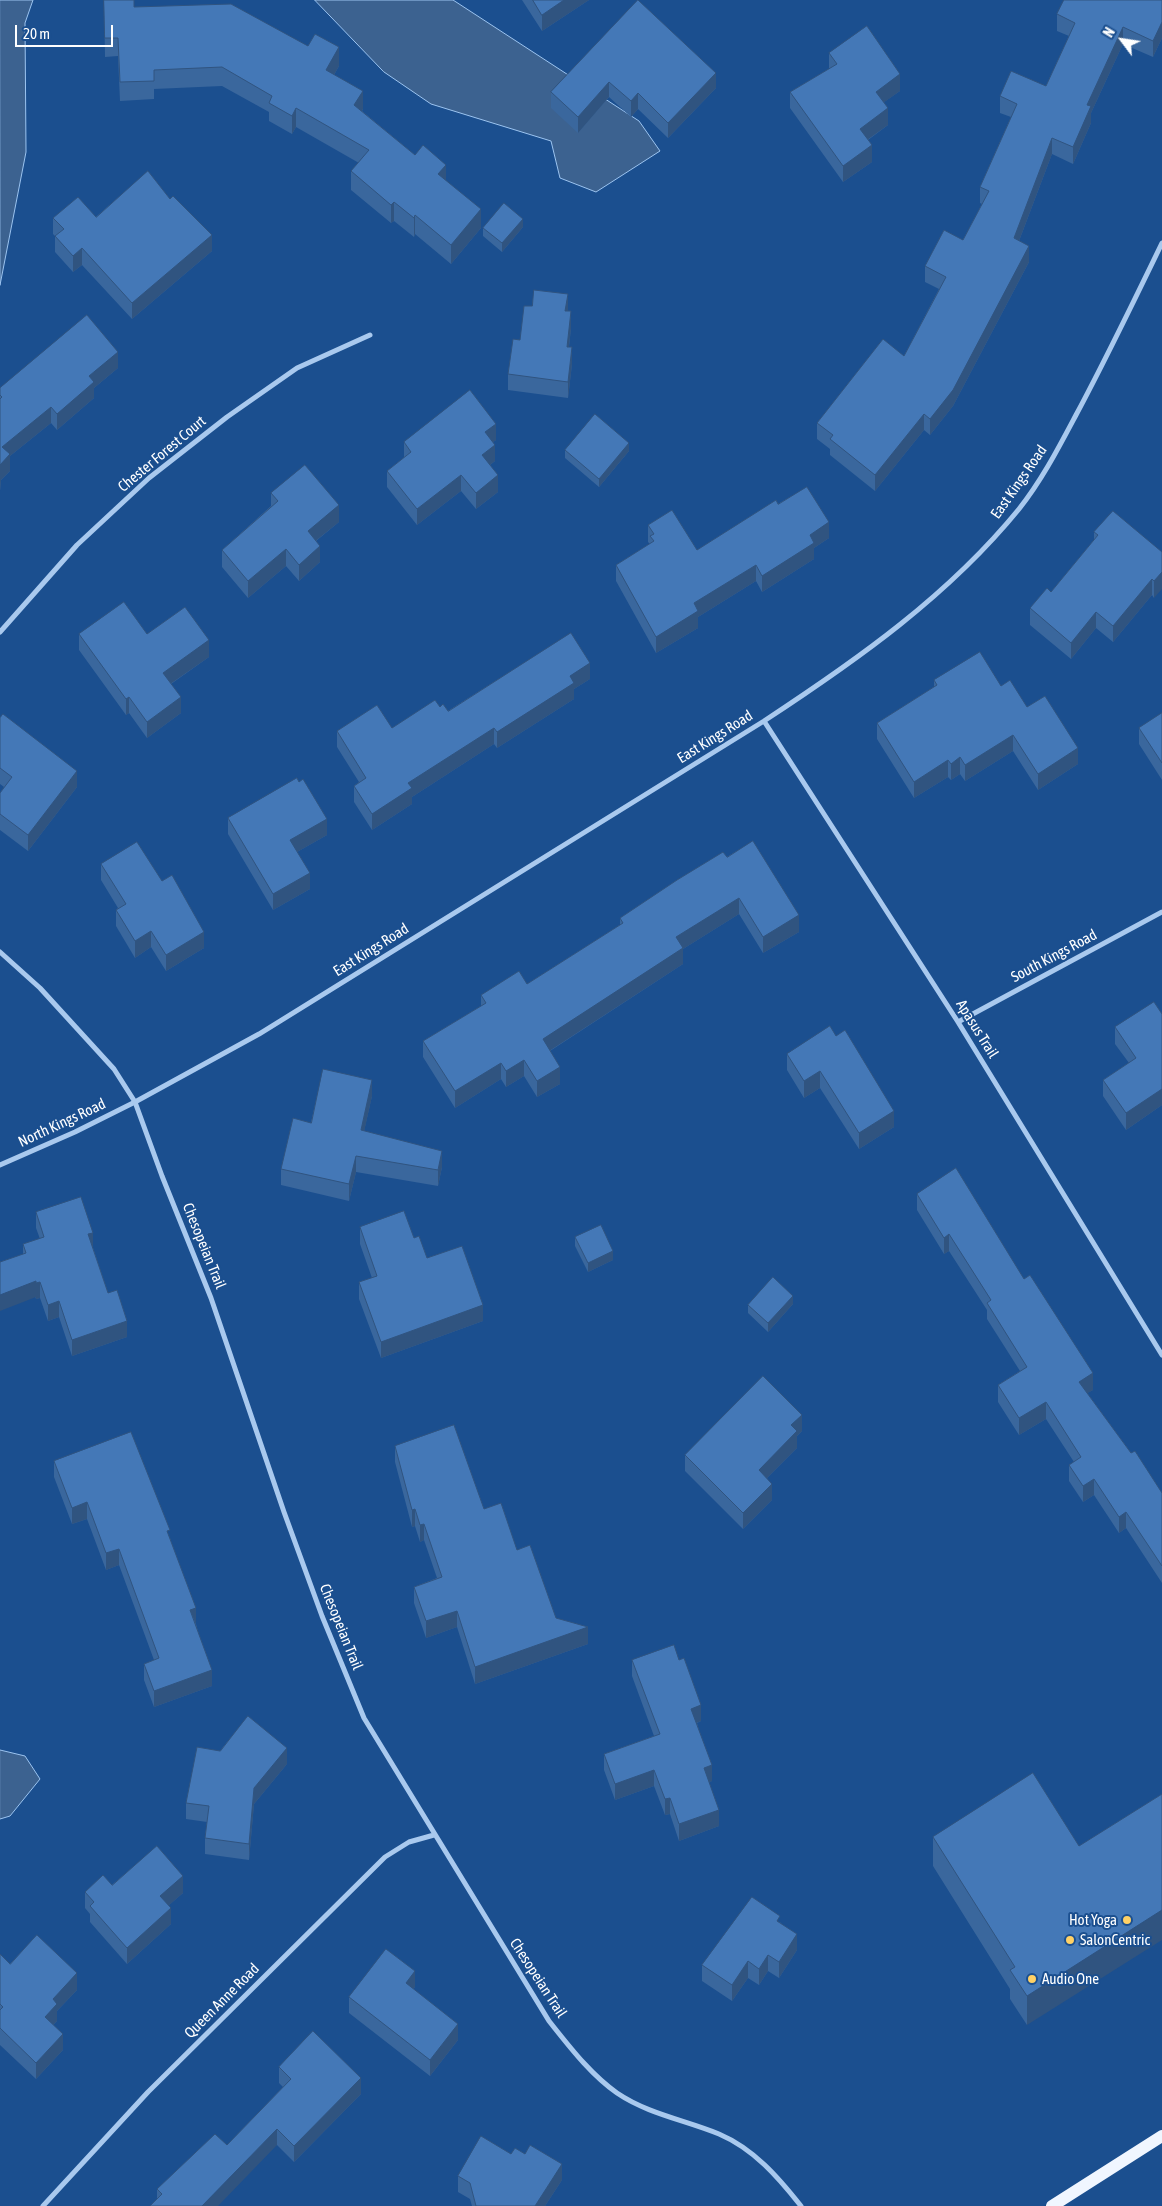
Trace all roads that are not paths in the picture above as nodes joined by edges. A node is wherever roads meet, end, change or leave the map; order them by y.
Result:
1 (1162, 243) edge
2 (370, 335) dead end
3 (0, 632) edge
4 (764, 721) junction
5 (1162, 912) edge
6 (0, 952) edge
7 (958, 1022) junction
8 (134, 1102) junction
9 (0, 1165) edge
10 (1162, 1355) edge
11 (434, 1835) junction
12 (1162, 2136) edge
13 (43, 2206) edge
14 (801, 2206) edge
15 (1052, 2206) edge

1 - 4 street, East Kings Road
2 - 3 street, Chester Forest Court
4 - 7 street, Apasus Trail
4 - 8 street, East Kings Road
5 - 7 street, South Kings Road
6 - 8 street, Chesopeian Trail
7 - 10 street, Apasus Trail
8 - 9 street, North Kings Road
8 - 11 street, Chesopeian Trail
11 - 13 street, Queen Anne Road
11 - 14 street, Chesopeian Trail
12 - 15 main road

